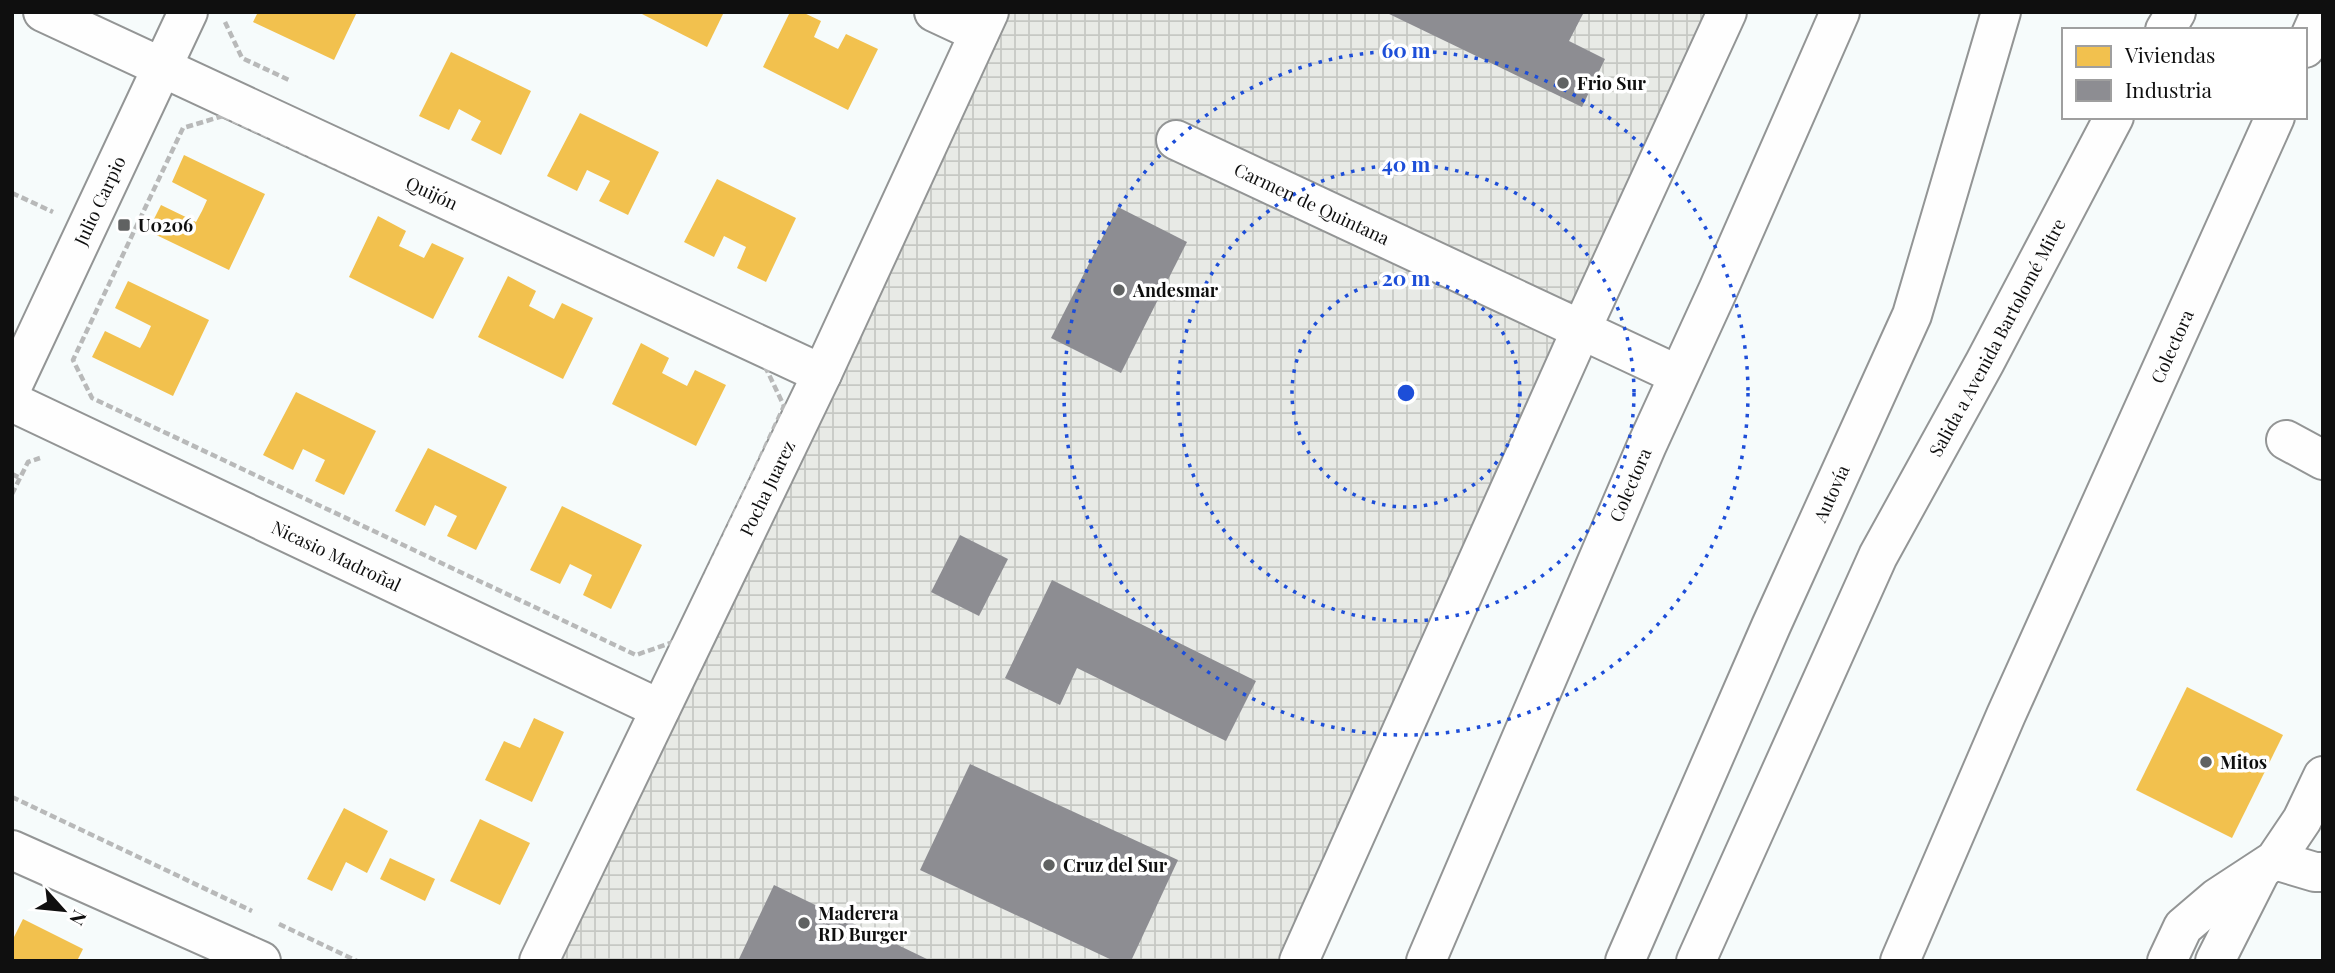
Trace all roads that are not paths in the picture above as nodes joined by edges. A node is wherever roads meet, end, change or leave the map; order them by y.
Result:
1 (43, 12) edge
2 (188, 12) edge
3 (934, 12) edge
4 (1727, 12) edge
5 (1840, 12) edge
6 (2001, 12) edge
7 (2176, 12) edge
8 (2321, 12) edge
9 (984, 23) edge
10 (2166, 28) edge
11 (2307, 44) edge
12 (164, 67) junction
13 (2113, 119) edge
14 (2274, 119) edge
15 (1176, 141) dead end
16 (1581, 330) junction
17 (822, 374) junction
18 (1678, 375) junction
19 (12, 387) edge
20 (12, 402) edge
21 (2286, 440) dead end
22 (2323, 460) edge
23 (660, 709) junction
24 (2323, 776) edge
25 (12, 850) edge
26 (2268, 864) junction
27 (2323, 872) edge
28 (261, 961) edge
29 (538, 961) edge
30 (1299, 961) edge
31 (1426, 961) edge
32 (1625, 961) edge
33 (1696, 961) edge
34 (1899, 961) edge
35 (2167, 961) edge
36 (2215, 961) edge

1 - 12 street, Quijón
2 - 12 street, Julio Carpio
3 - 9 street
4 - 16 street
5 - 18 street, Colectora
6 - 32 street, Autovía
7 - 10 street
8 - 11 street
9 - 17 street, Pocha Juarez
12 - 17 street, Quijón
12 - 19 street, Julio Carpio
13 - 33 street, Salida a Avenida Bartolomé Mitre
14 - 34 street, Colectora
15 - 16 street, Carmen de Quintana
16 - 18 street, Carmen de Quintana
16 - 30 street
17 - 23 street, Pocha Juarez
18 - 31 street, Colectora
20 - 23 street, Nicasio Madroñal
21 - 22 street
23 - 29 street, Pocha Juarez
24 - 26 street
25 - 28 street
26 - 27 street
26 - 35 street
26 - 36 street

